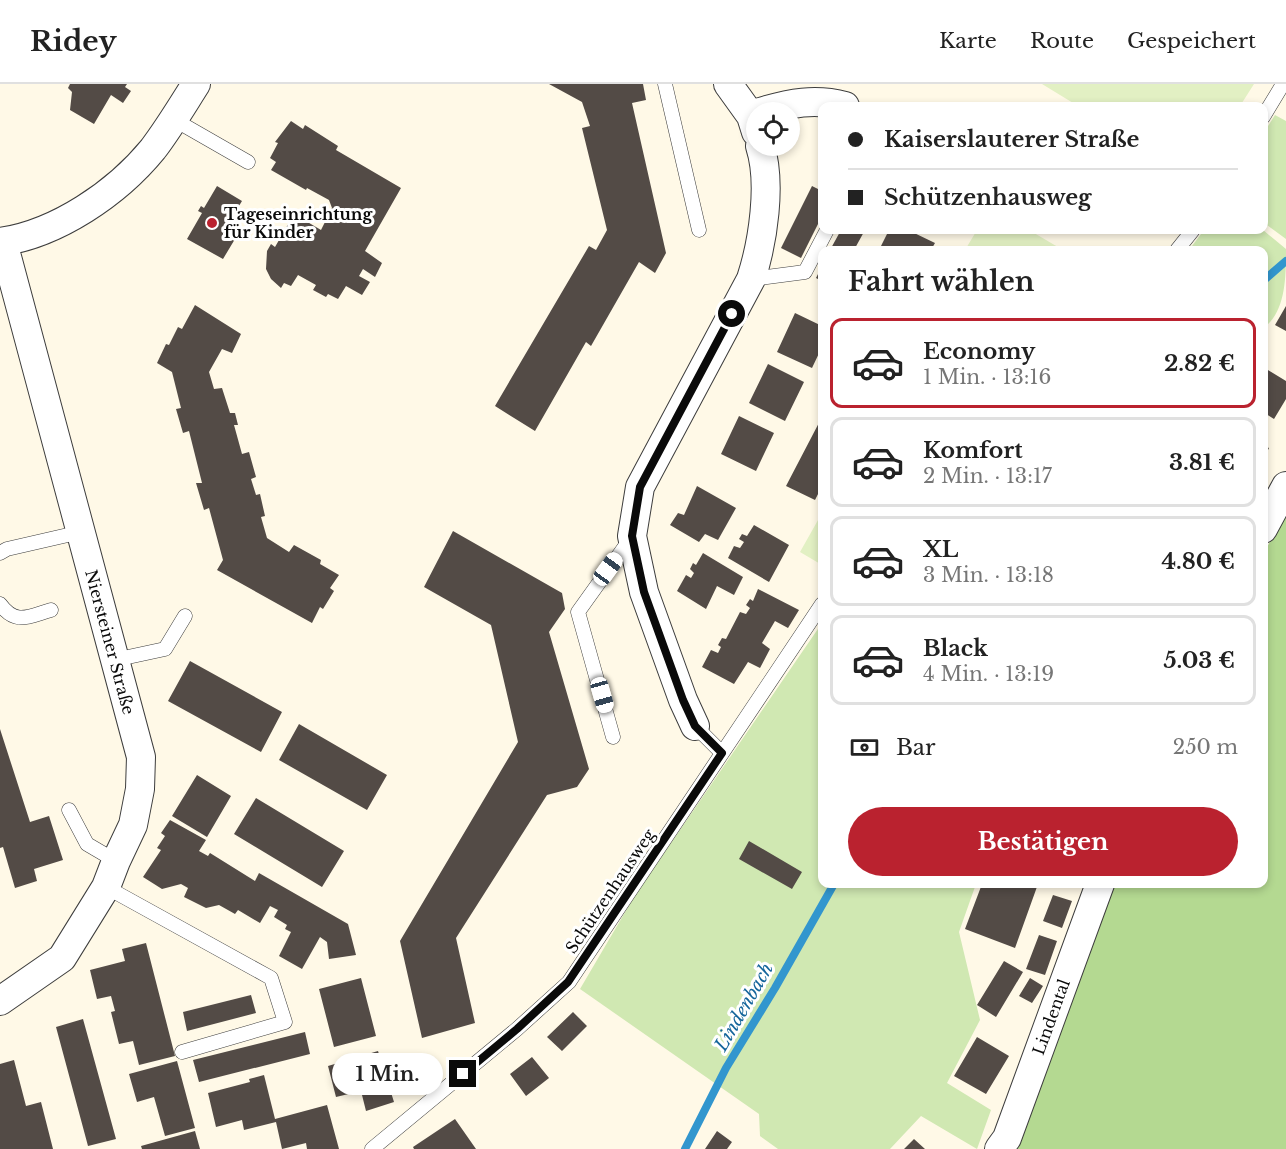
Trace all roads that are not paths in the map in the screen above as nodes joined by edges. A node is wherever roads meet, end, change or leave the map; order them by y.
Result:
1 (196, 84) edge
2 (665, 84) edge
3 (728, 84) edge
4 (1283, 84) edge
5 (800, 102) edge
6 (828, 102) edge
7 (746, 106) edge
8 (1268, 109) edge
9 (173, 119) junction
10 (761, 156) edge
11 (248, 162) dead end
12 (699, 230) dead end
13 (1190, 234) edge
14 (2, 242) edge
15 (1180, 246) edge
16 (818, 247) edge
17 (751, 279) junction
18 (1286, 486) edge
19 (1268, 520) edge
20 (81, 532) junction
21 (632, 536) junction
22 (0, 554) edge
23 (0, 604) edge
24 (51, 610) dead end
25 (818, 610) edge
26 (185, 616) dead end
27 (114, 660) junction
28 (695, 726) joint
29 (614, 737) dead end
30 (722, 753) junction
31 (69, 810) dead end
32 (111, 874) junction
33 (1099, 888) edge
34 (0, 1001) edge
35 (182, 1052) dead end
36 (372, 1149) edge
37 (999, 1149) edge

1 - 9 street
2 - 12 lane
3 - 7 street
4 - 8 lane
5 - 6 street
9 - 11 lane
9 - 14 street
10 - 17 street
13 - 15 lane
14 - 20 street, Niersteiner Straße
16 - 17 lane
17 - 21 street
18 - 19 street
20 - 22 lane
20 - 27 street, Niersteiner Straße
21 - 28 street
21 - 29 lane
23 - 24 lane
25 - 30 lane, Schützenhausweg
26 - 27 lane
27 - 32 street, Niersteiner Straße
28 - 30 lane
30 - 36 lane, Schützenhausweg
31 - 32 lane
32 - 34 street, Niersteiner Straße
32 - 35 lane
33 - 37 street, Lindental

